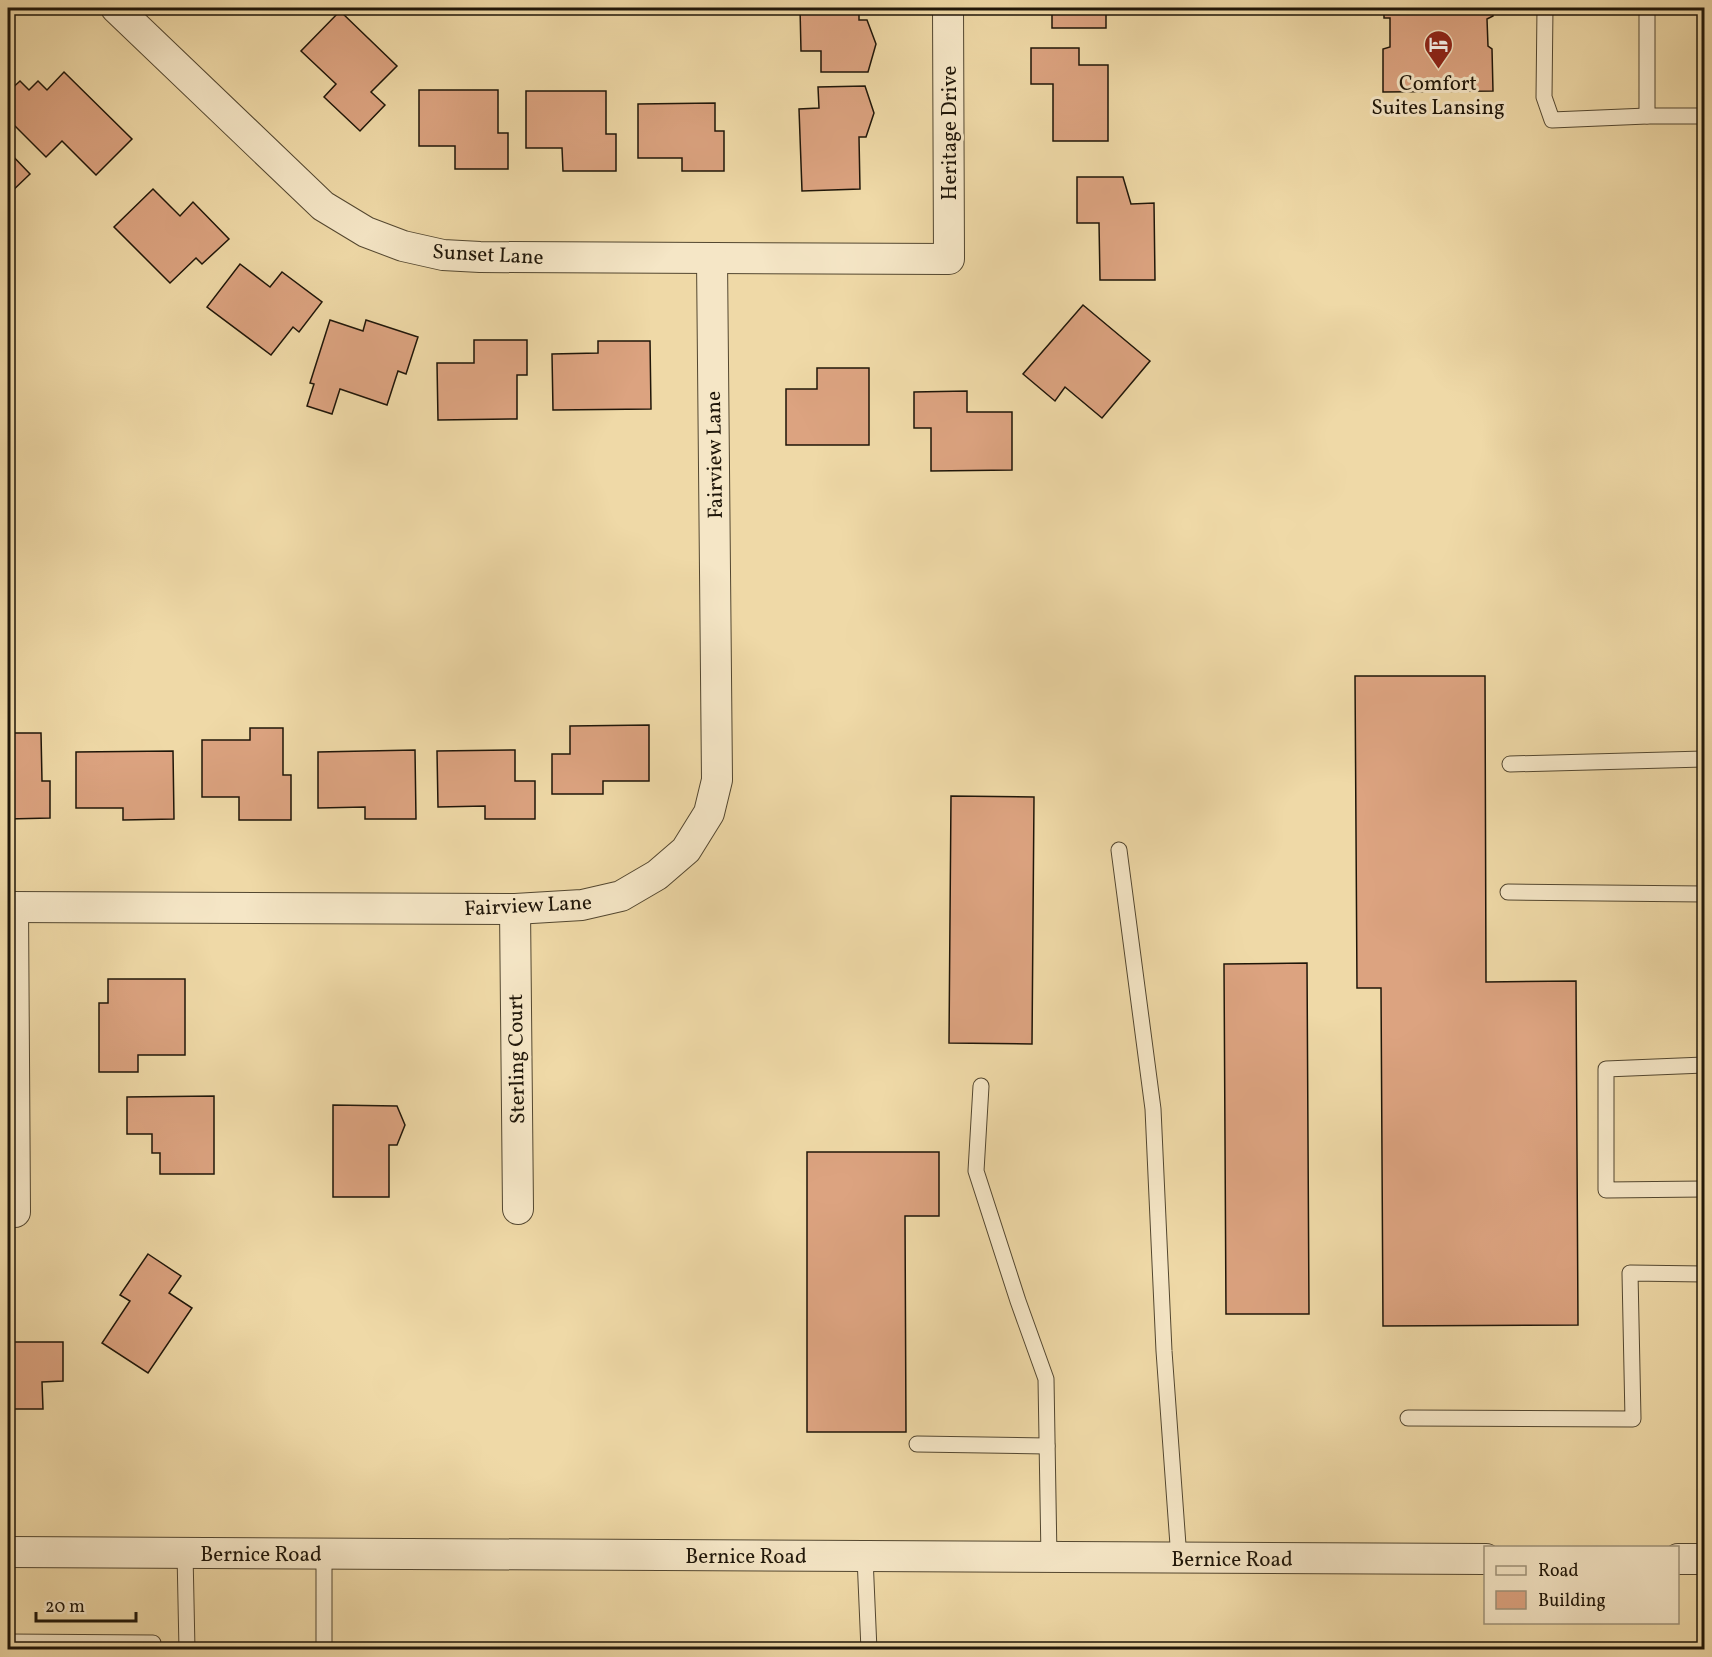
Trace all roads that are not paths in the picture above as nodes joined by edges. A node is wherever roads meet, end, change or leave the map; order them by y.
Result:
1 (116, 8) edge
2 (948, 8) edge
3 (1545, 8) edge
4 (1647, 8) edge
5 (1647, 116) junction
6 (1704, 116) edge
7 (712, 259) junction
8 (949, 259) joint
9 (1704, 759) edge
10 (1510, 764) dead end
11 (1119, 850) dead end
12 (1508, 892) dead end
13 (1704, 894) edge
14 (10, 907) edge
15 (514, 909) junction
16 (1704, 1065) edge
17 (981, 1086) dead end
18 (1704, 1189) edge
19 (518, 1209) dead end
20 (15, 1212) dead end
21 (1704, 1274) edge
22 (1408, 1418) dead end
23 (917, 1444) dead end
24 (1047, 1446) junction
25 (8, 1552) edge
26 (185, 1553) junction
27 (324, 1554) junction
28 (865, 1557) junction
29 (1049, 1558) junction
30 (1179, 1559) junction
31 (1484, 1559) edge
32 (1679, 1559) edge
33 (1704, 1559) edge
34 (8, 1642) edge
35 (59, 1646) edge
36 (153, 1650) edge
37 (187, 1650) edge
38 (324, 1650) edge
39 (869, 1650) edge

1 - 7 street, Sunset Lane
2 - 8 street, Heritage Drive
3 - 5 lane
4 - 5 lane
5 - 6 lane
7 - 8 street, Sunset Lane
7 - 15 street, Fairview Lane
9 - 10 lane
11 - 30 lane
12 - 13 lane
14 - 15 street, Fairview Lane
14 - 20 street
15 - 19 street, Sterling Court
16 - 18 lane
17 - 24 lane
21 - 22 lane
23 - 24 lane
24 - 29 lane
25 - 26 street, Bernice Road
26 - 27 street, Bernice Road
26 - 37 lane
27 - 28 street, Bernice Road
27 - 38 lane
28 - 29 street, Bernice Road
28 - 39 lane
29 - 30 street, Bernice Road
30 - 31 street, Bernice Road
32 - 33 street
34 - 35 lane
35 - 36 lane

